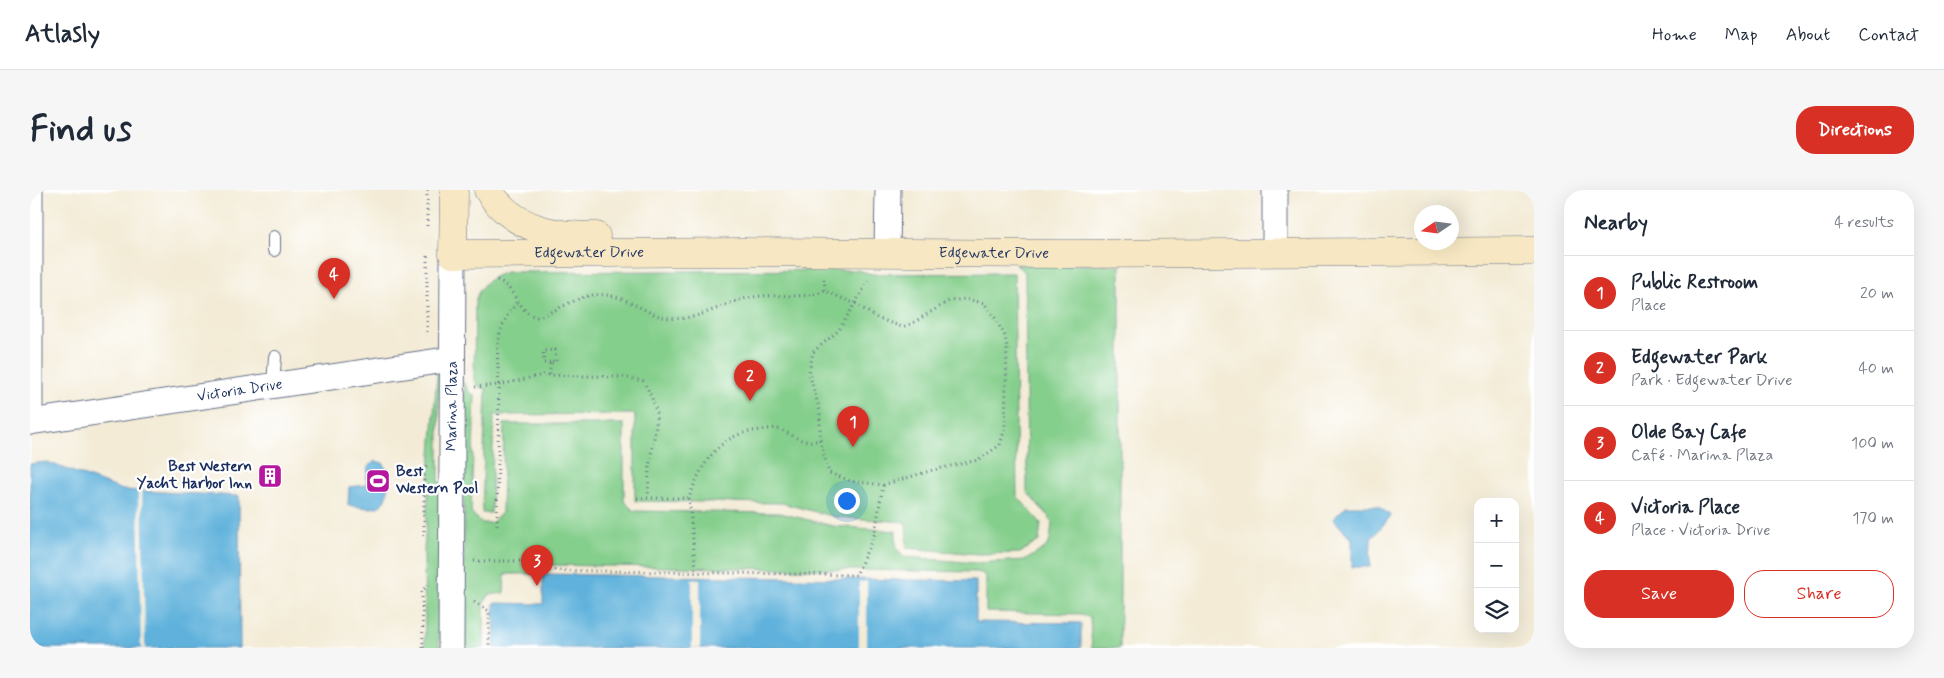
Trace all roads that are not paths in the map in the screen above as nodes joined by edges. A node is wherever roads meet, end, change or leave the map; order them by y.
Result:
1 (30, 190) edge
2 (454, 190) edge
3 (488, 190) edge
4 (888, 190) edge
5 (1275, 190) edge
6 (1275, 251) junction
7 (1534, 251) edge
8 (744, 252) junction
9 (453, 254) junction
10 (880, 263) junction
11 (274, 357) dead end
12 (452, 360) junction
13 (273, 385) junction
14 (30, 422) edge
15 (451, 648) edge

1 - 14 street
2 - 9 main road
3 - 8 main road
4 - 10 street
5 - 6 street
6 - 7 main road, Edgewater Drive
6 - 10 main road, Edgewater Drive
8 - 9 main road, Edgewater Drive
8 - 10 main road, Edgewater Drive
9 - 12 street, Marina Plaza
11 - 13 lane
12 - 13 street, Victoria Drive
12 - 15 street, Marina Plaza
13 - 14 street, Victoria Drive

